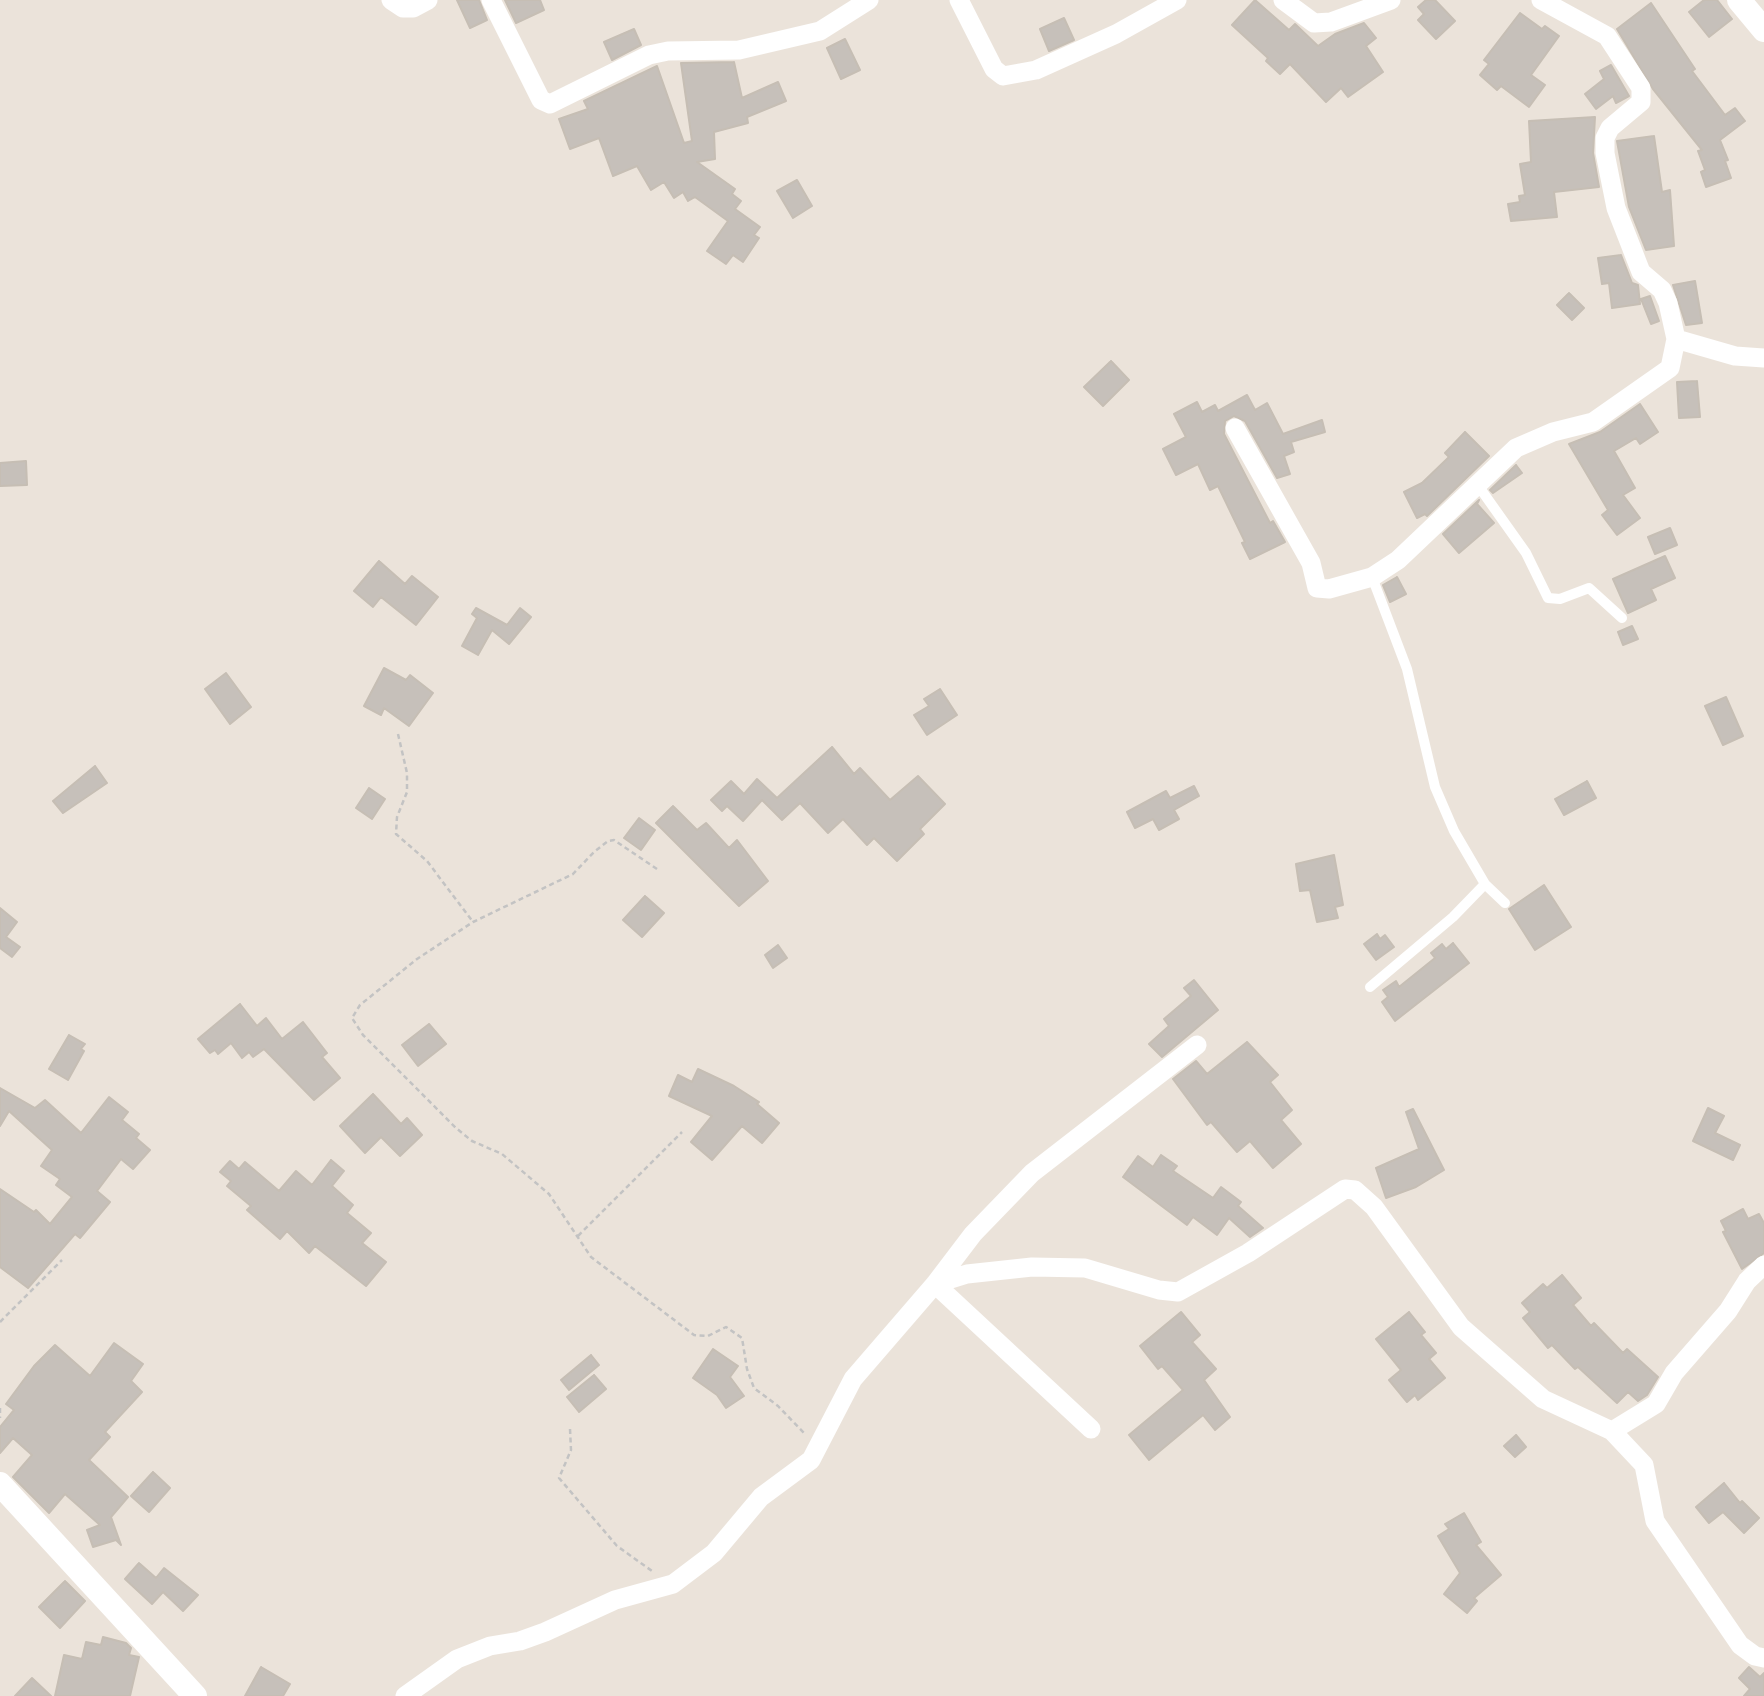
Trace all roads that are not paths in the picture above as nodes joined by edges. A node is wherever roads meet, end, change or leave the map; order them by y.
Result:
1 (391, 0) edge
2 (428, 0) edge
3 (491, 0) edge
4 (869, 0) edge
5 (959, 0) edge
6 (1177, 0) edge
7 (1283, 0) edge
8 (1391, 0) edge
9 (1542, 0) edge
10 (1739, 0) edge
11 (1764, 30) edge
12 (1676, 339) junction
13 (1764, 358) edge
14 (1235, 428) dead end
15 (1476, 483) junction
16 (1372, 577) junction
17 (1622, 618) dead end
18 (1485, 884) junction
19 (1505, 903) dead end
20 (1370, 987) dead end
21 (1197, 1045) dead end
22 (1764, 1265) edge
23 (935, 1284) junction
24 (1091, 1429) dead end
25 (1612, 1431) junction
26 (0, 1484) edge
27 (1764, 1658) edge
28 (195, 1696) edge
29 (405, 1696) edge

1 - 2 street
3 - 4 street
5 - 6 street
7 - 8 street
9 - 12 street
10 - 11 street
12 - 13 street
12 - 15 street
14 - 16 street
15 - 16 street
15 - 17 lane
16 - 18 lane
18 - 19 lane
18 - 20 lane
21 - 23 street
22 - 25 street
23 - 24 street
23 - 25 street
23 - 29 street
25 - 27 street
26 - 28 street

